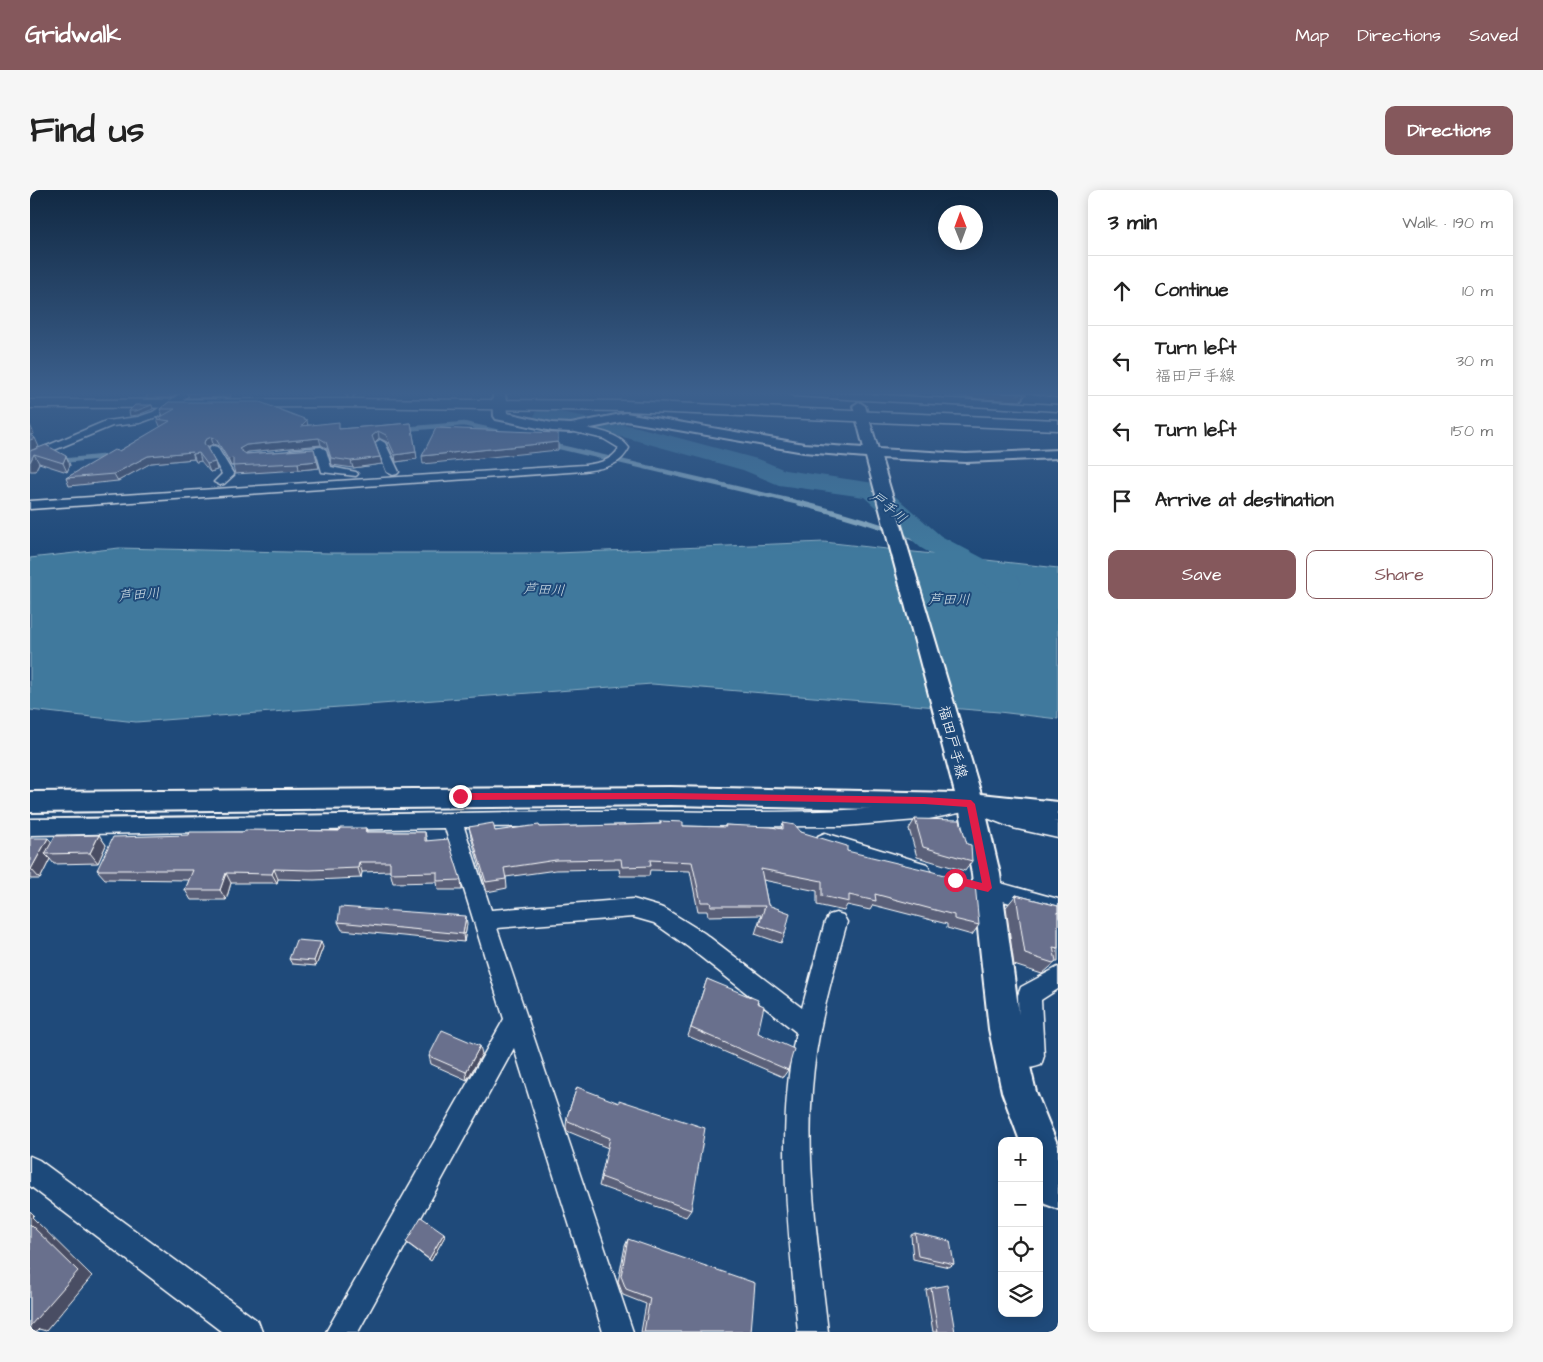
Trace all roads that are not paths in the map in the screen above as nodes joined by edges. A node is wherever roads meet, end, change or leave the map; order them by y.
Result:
1 (55, 446) edge
2 (381, 446) edge
3 (611, 446) edge
4 (623, 446) edge
5 (794, 446) edge
6 (871, 446) edge
7 (213, 449) dead end
8 (284, 454) edge
9 (1058, 454) edge
10 (30, 457) edge
11 (875, 459) junction
12 (393, 472) junction
13 (352, 474) junction
14 (220, 482) junction
15 (30, 497) edge
16 (30, 505) edge
17 (969, 799) junction
18 (30, 802) edge
19 (1058, 812) edge
20 (793, 819) junction
21 (454, 821) junction
22 (68, 826) junction
23 (30, 827) edge
24 (1058, 830) edge
25 (30, 836) edge
26 (936, 875) edge
27 (975, 885) junction
28 (1058, 908) edge
29 (483, 920) junction
30 (836, 922) dead end
31 (1058, 977) edge
32 (516, 1021) junction
33 (808, 1027) junction
34 (1011, 1055) junction
35 (1037, 1137) edge
36 (1043, 1152) edge
37 (30, 1169) edge
38 (1058, 1191) edge
39 (247, 1332) edge
40 (341, 1332) edge
41 (618, 1332) edge
42 (813, 1332) edge

1 - 10 street
2 - 12 street
3 - 12 street
4 - 16 street
5 - 11 street
6 - 11 street, 福田戸手線
7 - 14 street
8 - 13 street
9 - 11 street
11 - 17 street, 福田戸手線
12 - 13 street
13 - 14 street
14 - 15 street
17 - 18 street
17 - 19 street
17 - 20 street
17 - 24 street
17 - 27 street, 福田戸手線
20 - 21 street
20 - 26 street
21 - 22 street
21 - 29 street
22 - 23 street
22 - 25 street
27 - 28 street
27 - 34 street, 福田戸手線
29 - 32 street
29 - 33 street
30 - 33 street
31 - 34 street
32 - 40 street
32 - 41 street
33 - 42 street
34 - 35 street, 福田戸手線
36 - 38 street, 福田戸手線
37 - 39 street

